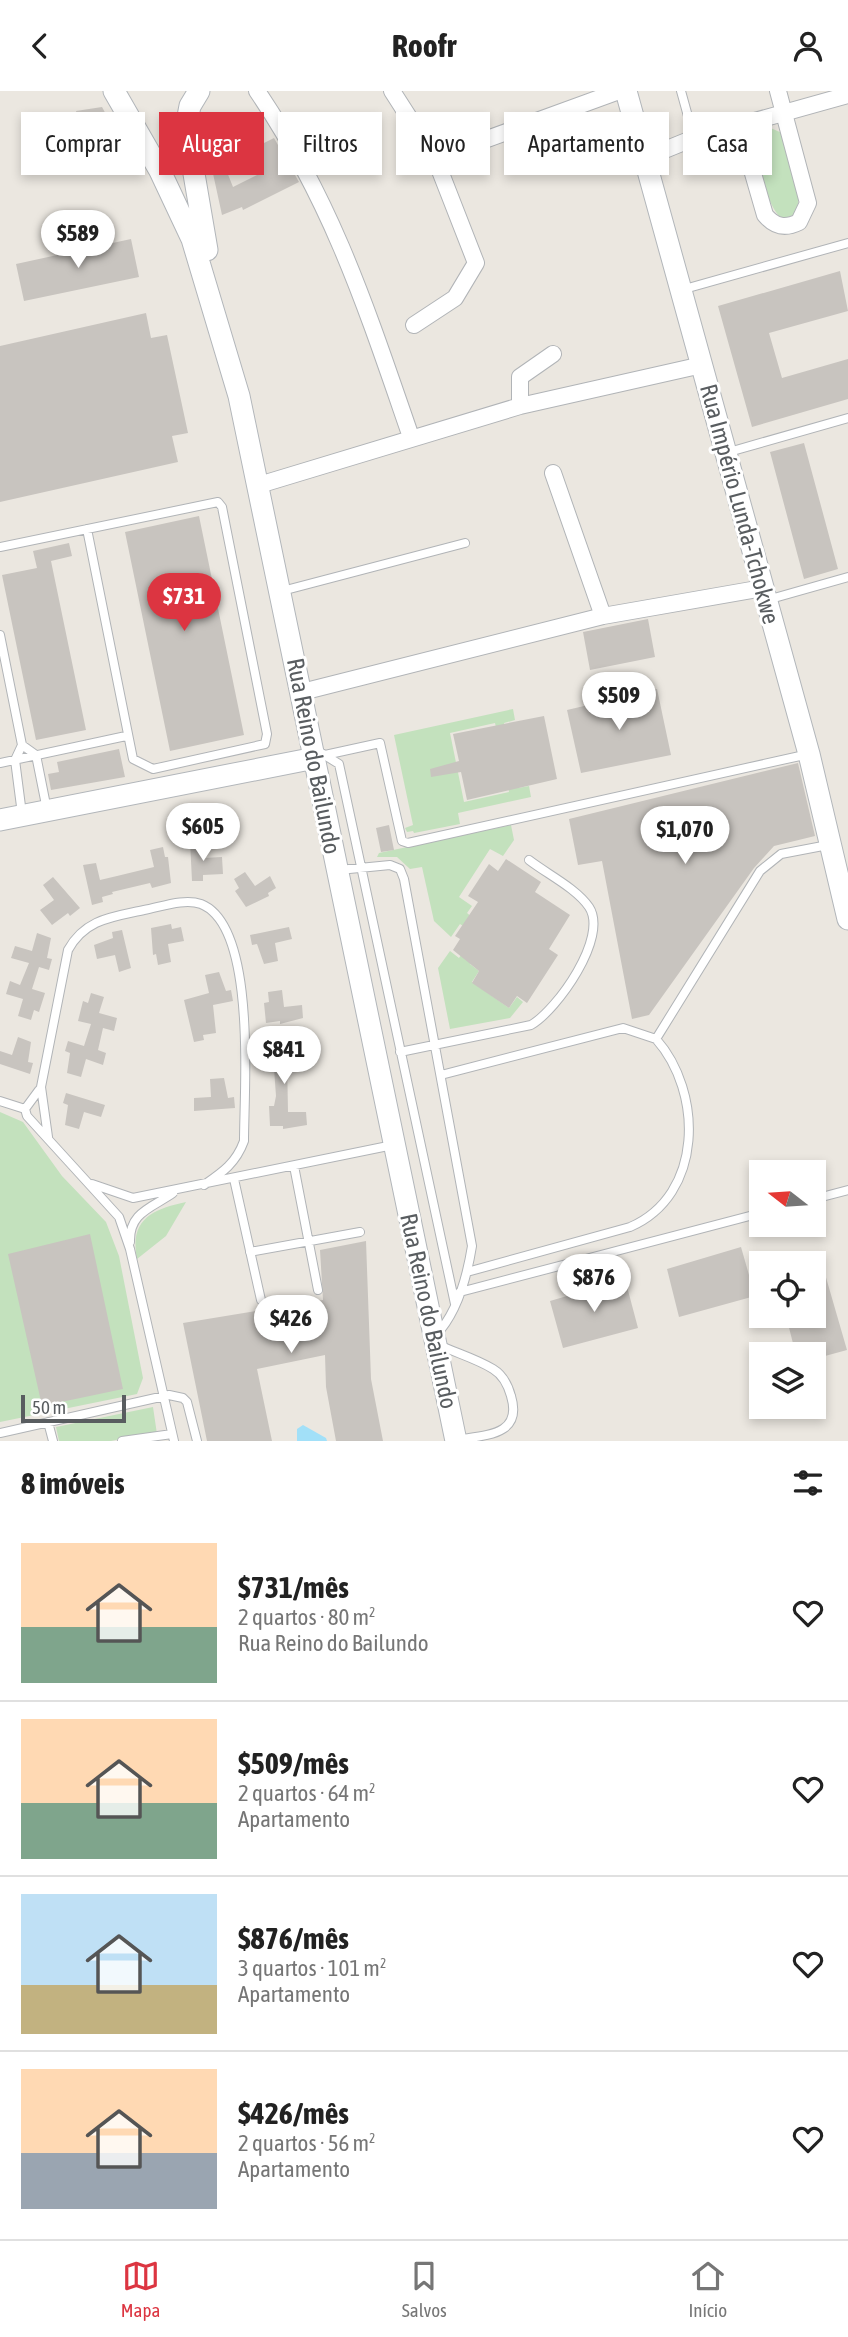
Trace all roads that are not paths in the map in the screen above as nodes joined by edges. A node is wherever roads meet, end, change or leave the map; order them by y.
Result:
1 (114, 91) edge
2 (184, 91) edge
3 (199, 91) edge
4 (257, 91) edge
5 (392, 91) edge
6 (620, 91) edge
7 (626, 91) edge
8 (681, 91) edge
9 (778, 91) edge
10 (848, 95) edge
11 (185, 112) edge
12 (189, 112) edge
13 (406, 112) edge
14 (632, 112) edge
15 (687, 112) edge
16 (784, 112) junction
17 (772, 115) edge
18 (490, 137) edge
19 (193, 175) edge
20 (442, 175) edge
21 (650, 175) edge
22 (753, 175) edge
23 (848, 243) edge
24 (681, 290) junction
25 (414, 325) dead end
26 (553, 354) dead end
27 (702, 365) junction
28 (239, 396) junction
29 (520, 406) junction
30 (848, 418) edge
31 (411, 437) junction
32 (726, 453) junction
33 (553, 473) dead end
34 (259, 485) junction
35 (87, 529) junction
36 (465, 543) dead end
37 (0, 547) edge
38 (848, 577) edge
39 (281, 591) junction
40 (765, 594) junction
41 (603, 616) junction
42 (0, 635) edge
43 (302, 692) junction
44 (126, 736) junction
45 (22, 745) junction
46 (317, 753) junction
47 (809, 754) junction
48 (36, 755) junction
49 (15, 760) junction
50 (0, 763) edge
51 (47, 810) junction
52 (22, 815) junction
53 (0, 820) edge
54 (832, 845) junction
55 (529, 860) dead end
56 (843, 868) edge
57 (364, 869) junction
58 (336, 870) junction
59 (845, 890) edge
60 (848, 919) edge
61 (656, 1039) junction
62 (435, 1044) junction
63 (400, 1052) junction
64 (404, 1070) junction
65 (379, 1073) junction
66 (441, 1075) junction
67 (41, 1087) junction
68 (0, 1101) edge
69 (41, 1109) junction
70 (28, 1110) junction
71 (48, 1137) junction
72 (394, 1145) junction
73 (294, 1166) junction
74 (234, 1179) junction
75 (86, 1180) junction
76 (204, 1185) junction
77 (848, 1190) edge
78 (175, 1191) junction
79 (826, 1196) edge
80 (129, 1197) junction
81 (118, 1215) junction
82 (749, 1216) edge
83 (137, 1217) junction
84 (360, 1232) dead end
85 (309, 1242) junction
86 (130, 1249) junction
87 (250, 1252) junction
88 (467, 1272) junction
89 (318, 1290) dead end
90 (460, 1292) junction
91 (261, 1300) dead end
92 (455, 1304) junction
93 (435, 1341) junction
94 (164, 1396) junction
95 (48, 1422) junction
96 (0, 1433) edge
97 (173, 1438) edge
98 (53, 1441) edge
99 (122, 1441) edge
100 (197, 1441) edge
101 (456, 1441) edge

1 - 28 main road, Rua Reino do Bailundo
2 - 11 main road
3 - 12 main road
4 - 31 street
5 - 13 street
6 - 18 street
7 - 14 main road, Rua Império Lunda-Tchokwe
8 - 15 lane
9 - 16 street
10 - 16 street
16 - 17 street
16 - 22 street
19 - 28 main road
20 - 25 street
21 - 24 main road, Rua Império Lunda-Tchokwe
23 - 24 lane
24 - 27 main road, Rua Império Lunda-Tchokwe
26 - 29 street
27 - 29 street
27 - 32 main road, Rua Império Lunda-Tchokwe
28 - 34 main road, Rua Reino do Bailundo
29 - 31 street
30 - 32 lane
31 - 34 street
32 - 40 main road, Rua Império Lunda-Tchokwe
33 - 41 street
34 - 39 main road, Rua Reino do Bailundo
35 - 37 lane
35 - 44 lane
35 - 44 lane
36 - 39 lane
38 - 40 lane
39 - 43 main road, Rua Reino do Bailundo
40 - 41 street
40 - 47 main road, Rua Império Lunda-Tchokwe
41 - 43 street
42 - 45 lane
43 - 46 main road, Rua Reino do Bailundo
44 - 48 lane
45 - 48 lane
45 - 49 lane
46 - 47 lane
46 - 51 main road
46 - 57 lane
46 - 58 main road, Rua Reino do Bailundo
47 - 54 main road, Rua Império Lunda-Tchokwe
48 - 49 lane
48 - 51 lane
49 - 50 lane
49 - 52 lane
51 - 52 main road
52 - 53 main road
54 - 56 main road, Rua Império Lunda-Tchokwe
54 - 61 lane
55 - 62 lane
56 - 59 main road, Rua Império Lunda-Tchokwe
57 - 58 lane
57 - 62 lane
57 - 63 lane
58 - 65 main road, Rua Reino do Bailundo
59 - 60 main road, Rua Império Lunda-Tchokwe
61 - 66 lane
61 - 88 lane
62 - 63 lane
62 - 66 lane
63 - 64 lane
64 - 65 lane
64 - 92 lane
65 - 72 main road, Rua Reino do Bailundo
66 - 88 lane
67 - 69 lane
67 - 70 lane
67 - 76 lane
68 - 70 lane
69 - 70 lane
69 - 70 lane
69 - 71 lane
70 - 71 lane
71 - 75 lane
72 - 73 lane
72 - 93 main road, Rua Reino do Bailundo
73 - 74 lane
73 - 85 lane
74 - 76 lane
74 - 87 lane
75 - 80 lane
75 - 81 lane
76 - 78 lane
77 - 79 lane
78 - 80 lane
78 - 83 lane
80 - 81 lane
80 - 83 lane
81 - 83 lane
81 - 86 lane
82 - 90 lane
83 - 86 lane
84 - 85 lane
85 - 87 lane
85 - 89 lane
86 - 94 lane
87 - 91 lane
88 - 90 lane
90 - 92 lane
92 - 93 lane
93 - 101 main road, Rua Reino do Bailundo
93 - 101 lane
94 - 95 lane
94 - 97 lane
94 - 100 lane
95 - 96 lane
95 - 98 lane
97 - 99 lane

